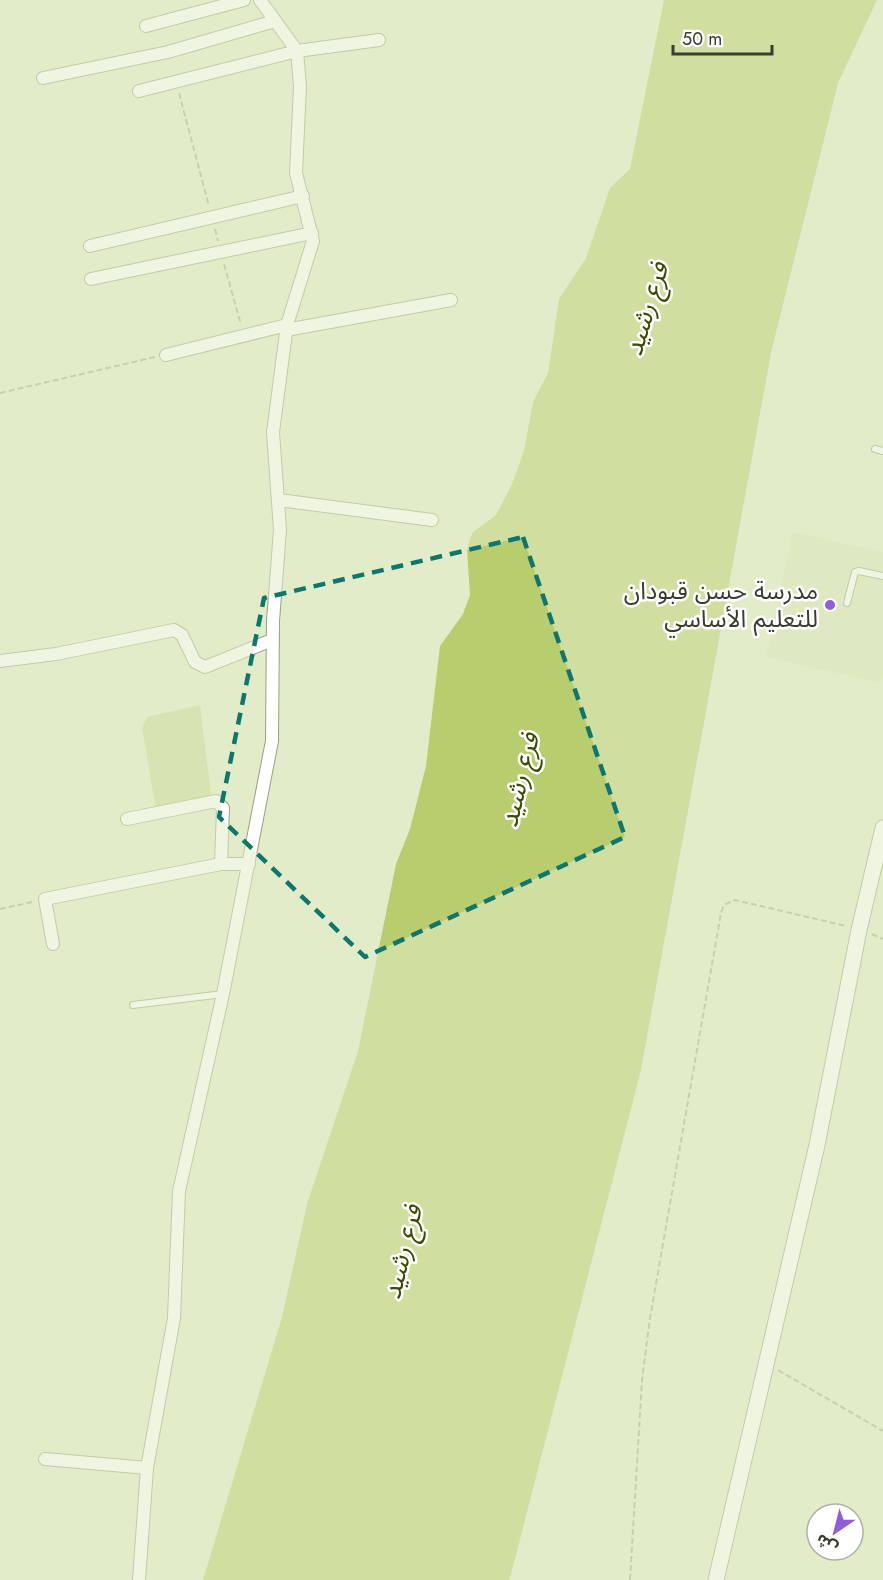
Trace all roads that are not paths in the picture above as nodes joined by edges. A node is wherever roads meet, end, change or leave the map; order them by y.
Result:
1 (244, 0) edge
2 (260, 0) edge
3 (275, 21) junction
4 (146, 26) dead end
5 (379, 40) dead end
6 (297, 51) junction
7 (43, 78) dead end
8 (139, 91) dead end
9 (303, 196) junction
10 (312, 233) junction
11 (90, 246) dead end
12 (91, 279) dead end
13 (451, 300) dead end
14 (287, 327) junction
15 (166, 355) road end
16 (875, 449) dead end
17 (883, 451) edge
18 (279, 500) junction
19 (432, 520) dead end
20 (883, 576) edge
21 (847, 603) dead end
22 (273, 640) junction
23 (0, 662) edge
24 (127, 819) dead end
25 (883, 828) edge
26 (221, 864) junction
27 (249, 864) junction
28 (53, 944) dead end
29 (223, 994) junction
30 (133, 1005) dead end
31 (45, 1459) dead end
32 (147, 1468) junction
33 (139, 1580) edge
34 (716, 1580) edge

1 - 4 street
2 - 3 street
3 - 6 street
3 - 7 street
5 - 6 street
6 - 8 street
6 - 9 street
9 - 10 street
9 - 11 street
10 - 12 street
10 - 14 street
13 - 14 street
14 - 15 street
14 - 18 street
16 - 17 lane
18 - 19 street
18 - 22 street
20 - 21 lane
22 - 23 street
22 - 27 street
24 - 26 street
25 - 34 street
26 - 27 street
26 - 28 street
27 - 29 street
29 - 30 lane
29 - 32 street
31 - 32 street
32 - 33 street

